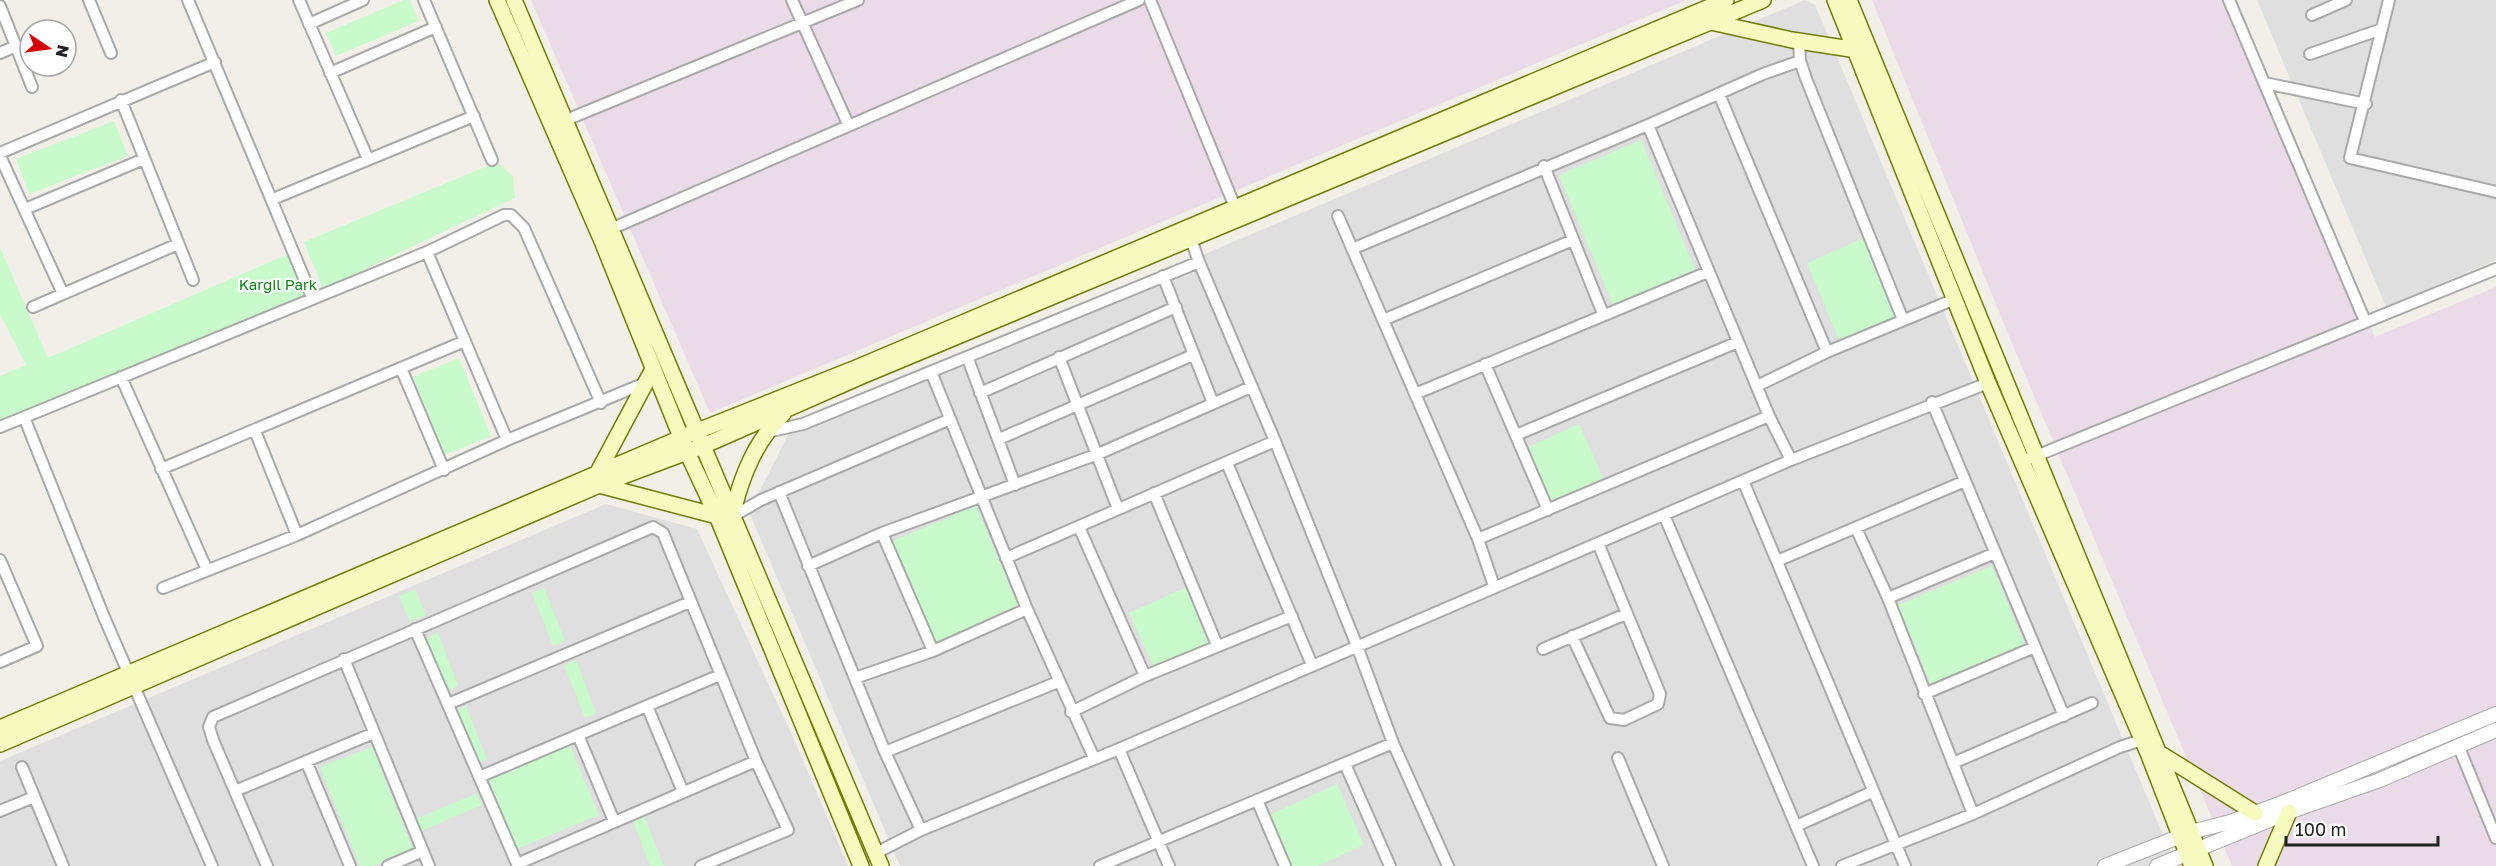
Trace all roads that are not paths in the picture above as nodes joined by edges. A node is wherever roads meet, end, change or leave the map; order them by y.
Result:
1 (89, 0) edge
2 (188, 0) edge
3 (299, 0) edge
4 (363, 0) edge
5 (424, 0) edge
6 (497, 0) edge
7 (514, 0) edge
8 (792, 0) edge
9 (858, 0) edge
10 (1139, 0) edge
11 (1150, 0) edge
12 (1726, 0) edge
13 (1762, 0) edge
14 (1835, 0) edge
15 (1849, 0) edge
16 (2229, 0) edge
17 (2346, 0) edge
18 (2389, 0) edge
19 (0, 6) edge
20 (2312, 15) dead end
21 (1711, 22) junction
22 (309, 24) junction
23 (802, 24) junction
24 (436, 27) junction
25 (2382, 29) junction
26 (1799, 41) junction
27 (16, 46) junction
28 (1857, 50) junction
29 (0, 53) edge
30 (111, 53) dead end
31 (2310, 54) dead end
32 (1800, 61) junction
33 (215, 62) junction
34 (330, 73) junction
35 (2265, 83) junction
36 (32, 87) dead end
37 (1719, 94) junction
38 (122, 100) junction
39 (2366, 104) junction
40 (474, 116) junction
41 (566, 120) junction
42 (848, 124) junction
43 (1648, 125) junction
44 (0, 154) edge
45 (144, 159) junction
46 (368, 159) junction
47 (492, 160) dead end
48 (1544, 166) junction
49 (2496, 192) edge
50 (273, 199) junction
51 (1235, 207) junction
52 (25, 210) junction
53 (1338, 216) dead end
54 (613, 228) junction
55 (1190, 233) junction
56 (1574, 240) junction
57 (178, 244) junction
58 (1352, 249) junction
59 (427, 252) junction
60 (1199, 262) junction
61 (2496, 269) edge
62 (1708, 272) junction
63 (1163, 276) junction
64 (193, 280) dead end
65 (63, 294) junction
66 (312, 297) junction
67 (1955, 299) junction
68 (33, 307) dead end
69 (1176, 307) junction
70 (1603, 314) junction
71 (1383, 320) junction
72 (1904, 320) junction
73 (2365, 321) junction
74 (465, 341) junction
75 (1738, 342) junction
76 (1827, 352) junction
77 (1193, 355) junction
78 (1059, 357) junction
79 (968, 359) junction
80 (1485, 364) junction
81 (401, 368) junction
82 (653, 369) junction
83 (932, 374) junction
84 (121, 376) junction
85 (1988, 382) junction
86 (645, 383) junction
87 (1757, 386) junction
88 (1251, 387) junction
89 (980, 393) junction
90 (1415, 394) junction
91 (1932, 402) junction
92 (601, 403) junction
93 (1213, 403) junction
94 (1079, 404) junction
95 (787, 410) junction
96 (1769, 416) junction
97 (24, 417) junction
98 (948, 420) junction
99 (0, 427) edge
100 (255, 431) junction
101 (767, 432) junction
102 (1515, 435) junction
103 (999, 439) junction
104 (507, 440) junction
105 (688, 441) junction
106 (1275, 441) junction
107 (702, 446) junction
108 (1098, 454) junction
109 (2028, 459) junction
110 (1791, 460) junction
111 (1227, 463) junction
112 (161, 469) junction
113 (444, 470) junction
114 (598, 480) junction
115 (1965, 481) junction
116 (1744, 483) junction
117 (1016, 485) junction
118 (779, 492) junction
119 (1154, 493) junction
120 (980, 496) junction
121 (1118, 509) junction
122 (1548, 510) junction
123 (734, 513) junction
124 (1664, 515) junction
125 (717, 516) junction
126 (1079, 527) junction
127 (1856, 528) junction
128 (882, 533) junction
129 (297, 535) junction
130 (1478, 539) junction
131 (1598, 543) junction
132 (1995, 553) junction
133 (1006, 558) junction
134 (0, 560) edge
135 (1777, 561) junction
136 (808, 566) junction
137 (207, 570) junction
138 (1494, 586) junction
139 (163, 588) dead end
140 (1887, 598) junction
141 (690, 602) junction
142 (1027, 609) junction
143 (1626, 614) junction
144 (1292, 616) junction
145 (415, 629) junction
146 (1572, 636) junction
147 (1217, 645) junction
148 (1357, 646) junction
149 (2035, 647) junction
150 (1543, 649) dead end
151 (933, 651) junction
152 (344, 659) junction
153 (0, 662) edge
154 (1312, 665) junction
155 (720, 675) junction
156 (1145, 676) junction
157 (855, 678) junction
158 (131, 681) junction
159 (1058, 682) junction
160 (1924, 694) junction
161 (2092, 703) dead end
162 (448, 704) junction
163 (647, 706) junction
164 (1071, 712) junction
165 (2496, 714) edge
166 (2064, 716) junction
167 (0, 728) edge
168 (2496, 730) edge
169 (374, 733) junction
170 (578, 735) junction
171 (2142, 740) junction
172 (1393, 743) junction
173 (0, 744) edge
174 (2458, 745) junction
175 (1119, 750) junction
176 (885, 752) junction
177 (2161, 754) junction
178 (1094, 758) junction
179 (1618, 758) dead end
180 (306, 761) junction
181 (756, 761) junction
182 (1953, 763) junction
183 (1345, 764) junction
184 (22, 767) dead end
185 (479, 777) junction
186 (236, 791) junction
187 (683, 792) junction
188 (1872, 792) junction
189 (34, 797) junction
190 (1257, 800) junction
191 (0, 811) edge
192 (2289, 812) junction
193 (2255, 813) junction
194 (1974, 814) junction
195 (614, 821) junction
196 (1796, 826) junction
197 (921, 830) junction
198 (2185, 834) junction
199 (2496, 838) edge
200 (1158, 841) junction
201 (1895, 845) junction
202 (423, 851) junction
203 (879, 859) edge
204 (2185, 859) edge
205 (518, 865) edge
206 (63, 866) edge
207 (212, 866) edge
208 (267, 866) edge
209 (350, 866) edge
210 (388, 866) edge
211 (429, 866) edge
212 (701, 866) edge
213 (861, 866) edge
214 (1100, 866) edge
215 (1169, 866) edge
216 (1285, 866) edge
217 (1390, 866) edge
218 (1448, 866) edge
219 (1663, 866) edge
220 (1813, 866) edge
221 (1842, 866) edge
222 (1905, 866) edge
223 (2105, 866) edge
224 (2157, 866) edge
225 (2205, 866) edge
226 (2266, 866) edge

1 - 30 street
2 - 33 street
3 - 22 street
4 - 22 street
5 - 24 street
6 - 82 main road
7 - 41 main road
8 - 23 street
9 - 23 street
10 - 42 street
11 - 51 street
12 - 51 main road
13 - 21 main road
14 - 28 main road
15 - 109 main road
16 - 35 street
17 - 20 street
18 - 25 street
19 - 27 street
21 - 26 main road
21 - 55 main road
22 - 34 street
23 - 41 street
23 - 42 street
24 - 34 street
24 - 40 street
25 - 31 street
25 - 39 street
26 - 28 main road
26 - 32 street
27 - 29 street
27 - 36 street
28 - 67 main road
32 - 37 street
32 - 72 street
33 - 38 street
33 - 50 street
34 - 46 street
35 - 39 street
35 - 73 street
37 - 43 street
37 - 76 street
38 - 44 street
38 - 45 street
39 - 49 street
40 - 46 street
40 - 47 street
41 - 54 main road
42 - 54 street
43 - 48 street
43 - 62 street
44 - 52 street
45 - 52 street
45 - 57 street
46 - 50 street
48 - 56 street
48 - 58 street
50 - 66 street
51 - 55 main road
52 - 65 street
53 - 58 street
54 - 105 main road
55 - 60 street
55 - 95 main road
55 - 105 main road
56 - 70 street
56 - 71 street
57 - 64 street
57 - 65 street
58 - 71 street
59 - 66 street
59 - 74 street
59 - 92 street
60 - 63 street
60 - 88 street
61 - 73 street
62 - 70 street
62 - 75 street
63 - 69 street
63 - 79 street
65 - 68 street
66 - 84 street
67 - 72 street
67 - 85 main road
69 - 77 street
69 - 78 street
70 - 80 street
71 - 90 street
72 - 76 street
73 - 109 street
74 - 81 street
74 - 104 street
75 - 87 street
75 - 102 street
76 - 87 street
77 - 93 street
77 - 94 street
78 - 89 street
78 - 94 street
79 - 83 street
79 - 89 street
80 - 90 street
80 - 102 street
81 - 100 street
81 - 113 street
82 - 86 main road
82 - 105 main road
83 - 98 street
83 - 101 street
84 - 97 street
84 - 112 street
85 - 91 street
85 - 109 main road
86 - 92 street
86 - 114 main road
87 - 96 street
88 - 93 street
88 - 106 street
89 - 103 street
90 - 130 street
91 - 110 street
91 - 115 street
92 - 104 street
93 - 108 street
94 - 103 street
94 - 108 street
95 - 101 main road
95 - 107 main road
96 - 110 street
96 - 122 street
97 - 99 street
97 - 158 street
98 - 118 street
98 - 120 street
100 - 112 street
100 - 129 street
101 - 123 main road
102 - 122 street
103 - 117 street
104 - 113 street
105 - 107 main road
105 - 114 main road
105 - 125 main road
106 - 111 street
106 - 148 street
107 - 123 main road
108 - 117 street
108 - 121 street
109 - 171 main road
109 - 177 main road
110 - 116 street
111 - 119 street
111 - 144 street
112 - 137 street
113 - 129 street
114 - 125 main road
114 - 158 main road
115 - 127 street
115 - 132 street
116 - 124 street
116 - 135 street
117 - 120 street
118 - 123 street
118 - 136 street
119 - 121 street
119 - 147 street
120 - 128 street
120 - 133 street
121 - 126 street
122 - 130 street
123 - 203 main road
124 - 131 street
124 - 196 street
125 - 213 main road
126 - 133 street
126 - 156 street
127 - 135 street
127 - 140 street
128 - 136 street
128 - 151 street
129 - 137 street
130 - 138 street
131 - 138 street
131 - 143 street
132 - 140 street
132 - 149 street
133 - 142 street
134 - 153 street
135 - 188 street
136 - 157 street
137 - 139 street
138 - 148 street
140 - 160 street
141 - 145 street
141 - 155 street
141 - 162 street
142 - 151 street
142 - 159 street
143 - 146 street
143 - 146 street
144 - 147 street
144 - 154 street
145 - 152 street
145 - 162 street
146 - 150 street
147 - 156 street
148 - 154 street
148 - 172 street
149 - 160 street
149 - 166 street
151 - 157 street
152 - 169 street
152 - 186 street
154 - 175 street
155 - 163 street
155 - 181 street
156 - 164 street
157 - 176 street
158 - 167 main road
158 - 173 main road
158 - 207 street
159 - 164 street
159 - 176 street
160 - 182 street
161 - 166 street
162 - 185 street
163 - 170 street
163 - 187 street
164 - 178 street
165 - 193 street
166 - 182 street
168 - 174 street
169 - 180 street
169 - 202 street
170 - 185 street
170 - 195 street
171 - 194 street
171 - 198 main road
172 - 183 street
172 - 218 street
174 - 192 street
174 - 199 street
175 - 178 street
175 - 200 street
176 - 197 street
177 - 193 main road
177 - 198 main road
178 - 197 street
179 - 219 street
180 - 186 street
180 - 209 street
181 - 187 street
181 - 212 street
182 - 194 street
183 - 190 street
183 - 217 street
184 - 189 street
185 - 205 street
186 - 208 street
187 - 195 street
188 - 196 street
188 - 201 street
189 - 191 street
189 - 206 street
190 - 200 street
190 - 216 street
192 - 204 street
192 - 226 main road
193 - 198 street
194 - 201 street
195 - 205 street
196 - 220 street
197 - 203 street
198 - 204 main road
198 - 223 street
200 - 214 street
200 - 215 street
201 - 221 street
201 - 222 street
202 - 210 street
202 - 211 street
204 - 224 street
204 - 225 main road

